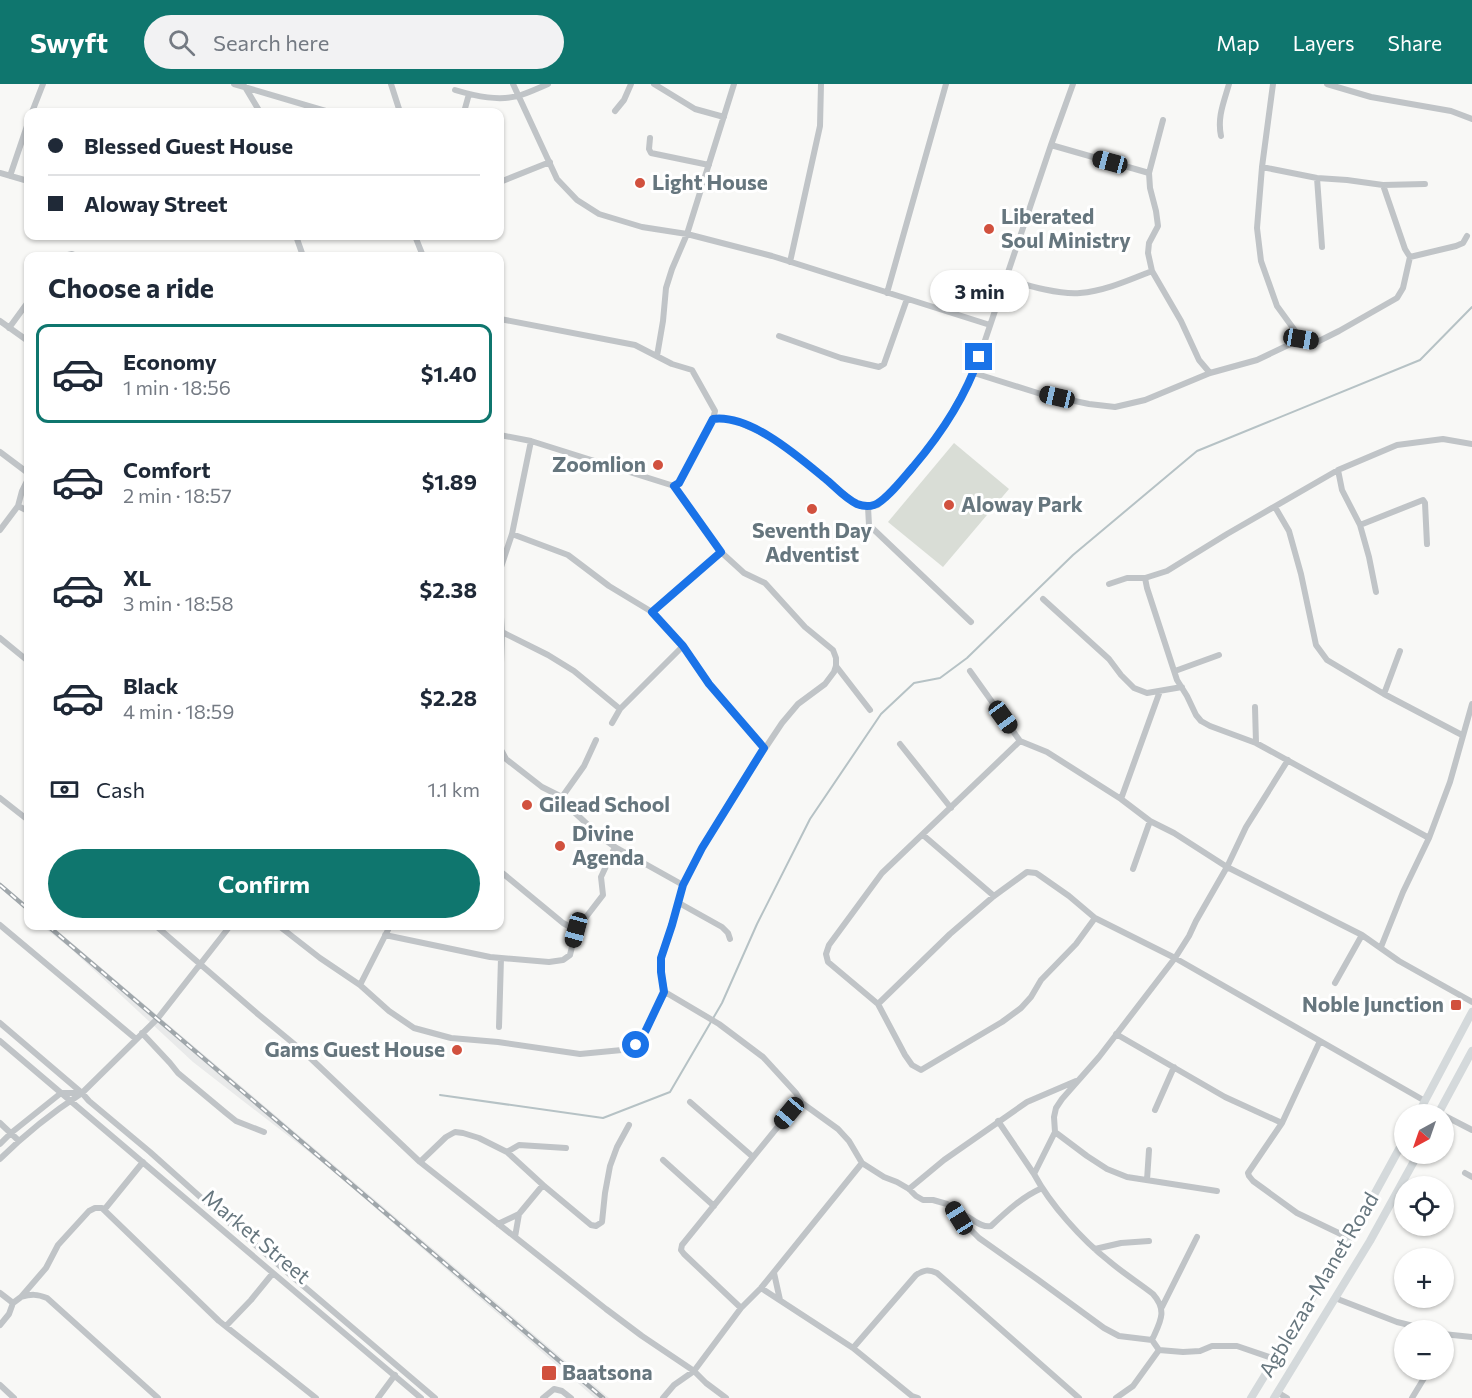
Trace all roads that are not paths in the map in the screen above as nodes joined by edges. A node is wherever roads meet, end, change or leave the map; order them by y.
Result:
1 (43, 84) edge
2 (234, 84) edge
3 (391, 84) edge
4 (513, 84) edge
5 (548, 84) edge
6 (632, 84) edge
7 (654, 84) edge
8 (734, 84) edge
9 (821, 84) edge
10 (946, 84) edge
11 (1073, 84) edge
12 (1229, 84) edge
13 (1273, 84) edge
14 (1326, 84) edge
15 (244, 85) edge
16 (455, 90) dead end
17 (469, 94) junction
18 (519, 96) junction
19 (34, 108) edge
20 (258, 108) edge
21 (316, 108) edge
22 (399, 108) edge
23 (465, 108) edge
24 (615, 111) dead end
25 (724, 117) junction
26 (1472, 119) edge
27 (1163, 120) dead end
28 (24, 135) edge
29 (1221, 136) dead end
30 (650, 138) dead end
31 (1051, 145) junction
32 (550, 162) junction
33 (709, 165) junction
34 (1262, 166) junction
35 (1149, 172) junction
36 (0, 173) edge
37 (10, 176) junction
38 (1317, 178) junction
39 (24, 180) edge
40 (504, 180) edge
41 (1425, 184) dead end
42 (1383, 185) junction
43 (687, 234) junction
44 (1467, 236) dead end
45 (1322, 247) dead end
46 (1410, 257) junction
47 (790, 262) junction
48 (1152, 271) junction
49 (1005, 279) junction
50 (887, 293) junction
51 (907, 299) junction
52 (24, 307) edge
53 (504, 320) edge
54 (0, 321) edge
55 (990, 325) junction
56 (9, 328) junction
57 (779, 336) dead end
58 (24, 338) edge
59 (1301, 339) junction
60 (657, 356) junction
61 (974, 373) junction
62 (1210, 373) junction
63 (713, 419) junction
64 (504, 436) edge
65 (531, 441) junction
66 (1472, 444) edge
67 (0, 452) edge
68 (24, 470) edge
69 (1338, 470) junction
70 (674, 486) junction
71 (24, 487) edge
72 (18, 506) junction
73 (868, 507) junction
74 (1275, 507) junction
75 (24, 509) edge
76 (1360, 525) junction
77 (0, 530) edge
78 (513, 534) junction
79 (1427, 544) dead end
80 (721, 552) junction
81 (504, 559) edge
82 (1145, 578) junction
83 (1109, 584) dead end
84 (1376, 592) dead end
85 (1043, 599) dead end
86 (652, 612) junction
87 (971, 622) dead end
88 (504, 633) edge
89 (0, 638) edge
90 (683, 646) junction
91 (1400, 651) dead end
92 (1219, 655) dead end
93 (24, 658) edge
94 (836, 666) junction
95 (970, 671) dead end
96 (1175, 672) junction
97 (1182, 687) junction
98 (1160, 691) junction
99 (1384, 694) junction
100 (1472, 704) edge
101 (1256, 707) dead end
102 (620, 709) junction
103 (870, 710) dead end
104 (612, 723) dead end
105 (1462, 735) junction
106 (596, 740) dead end
107 (1020, 741) junction
108 (1256, 743) junction
109 (900, 744) dead end
110 (764, 748) junction
111 (504, 755) edge
112 (1288, 760) junction
113 (562, 797) junction
114 (0, 798) edge
115 (1121, 799) junction
116 (951, 808) junction
117 (24, 817) edge
118 (1150, 821) junction
119 (923, 835) junction
120 (1429, 838) junction
121 (615, 848) junction
122 (1227, 867) junction
123 (1133, 870) dead end
124 (504, 875) edge
125 (683, 885) junction
126 (994, 896) junction
127 (678, 903) junction
128 (1095, 918) junction
129 (0, 925) edge
130 (161, 930) edge
131 (227, 930) edge
132 (284, 930) edge
133 (388, 930) edge
134 (576, 930) junction
135 (385, 935) junction
136 (1362, 935) junction
137 (730, 939) dead end
138 (1381, 947) junction
139 (501, 958) junction
140 (1175, 958) junction
141 (200, 965) junction
142 (1335, 983) dead end
143 (360, 985) junction
144 (664, 992) junction
145 (1472, 1002) edge
146 (878, 1004) junction
147 (1472, 1012) edge
148 (0, 1023) edge
149 (499, 1026) dead end
150 (142, 1034) junction
151 (1116, 1034) junction
152 (136, 1039) junction
153 (0, 1041) edge
154 (1320, 1041) junction
155 (1472, 1051) edge
156 (1174, 1067) junction
157 (1079, 1079) junction
158 (69, 1082) junction
159 (61, 1093) junction
160 (82, 1093) junction
161 (70, 1101) junction
162 (1425, 1101) junction
163 (690, 1102) dead end
164 (802, 1104) junction
165 (1423, 1104) edge
166 (1446, 1104) edge
167 (1155, 1110) dead end
168 (998, 1121) junction
169 (1454, 1121) edge
170 (1282, 1123) junction
171 (0, 1124) edge
172 (629, 1125) dead end
173 (1472, 1130) edge
174 (1055, 1131) junction
175 (264, 1132) dead end
176 (11, 1133) junction
177 (19, 1140) junction
178 (0, 1144) edge
179 (566, 1148) dead end
180 (1149, 1150) dead end
181 (507, 1152) junction
182 (753, 1157) junction
183 (1394, 1158) edge
184 (0, 1159) edge
185 (663, 1160) dead end
186 (143, 1162) junction
187 (420, 1162) junction
188 (862, 1163) junction
189 (1412, 1164) edge
190 (1465, 1173) dead end
191 (1034, 1174) junction
192 (1472, 1177) edge
193 (1147, 1180) junction
194 (543, 1185) junction
195 (1042, 1188) junction
196 (909, 1189) junction
197 (1217, 1191) dead end
198 (714, 1206) junction
199 (104, 1210) junction
200 (519, 1214) junction
201 (959, 1218) junction
202 (498, 1224) junction
203 (515, 1237) junction
204 (1197, 1237) dead end
205 (1349, 1238) junction
206 (1149, 1241) dead end
207 (1095, 1249) junction
208 (774, 1273) junction
209 (273, 1274) junction
210 (762, 1288) junction
211 (0, 1293) edge
212 (21, 1297) junction
213 (1335, 1298) junction
214 (780, 1301) junction
215 (13, 1303) junction
216 (1161, 1307) junction
217 (741, 1308) junction
218 (1394, 1321) edge
219 (0, 1325) edge
220 (226, 1326) junction
221 (1454, 1335) edge
222 (1472, 1337) edge
223 (1152, 1340) junction
224 (853, 1348) junction
225 (1159, 1350) junction
226 (1275, 1359) junction
227 (693, 1371) junction
228 (395, 1375) junction
229 (1424, 1380) edge
230 (0, 1385) edge
231 (308, 1395) edge
232 (1276, 1395) edge
233 (14, 1398) edge
234 (158, 1398) edge
235 (316, 1398) edge
236 (378, 1398) edge
237 (421, 1398) edge
238 (435, 1398) edge
239 (543, 1398) edge
240 (571, 1398) edge
241 (663, 1398) edge
242 (726, 1398) edge
243 (918, 1398) edge
244 (1079, 1398) edge
245 (1116, 1398) edge
246 (1251, 1398) edge
247 (1287, 1398) edge
248 (1412, 1398) edge

1 - 19 street
2 - 15 street
3 - 22 street
4 - 18 street
5 - 18 street
6 - 24 street
7 - 25 street
8 - 25 street
9 - 47 street
10 - 50 street
11 - 31 street
12 - 29 street
13 - 34 street
14 - 26 street
15 - 20 street
15 - 21 street
16 - 17 street
17 - 18 street
17 - 23 street
18 - 32 street
25 - 33 street
27 - 35 street
28 - 37 street
30 - 33 street
31 - 35 street
31 - 49 street
32 - 40 street
32 - 43 street
33 - 43 street
34 - 38 street
34 - 59 street
35 - 48 street
36 - 37 street
37 - 39 street
38 - 42 street
38 - 45 street
41 - 42 street
42 - 46 street
43 - 47 street
43 - 60 street
44 - 46 street
46 - 59 street
47 - 50 street
48 - 49 street
48 - 62 street
49 - 55 street
50 - 51 street
51 - 55 street
51 - 57 street
52 - 56 street
53 - 60 street
54 - 56 street
55 - 61 street
56 - 58 street
59 - 62 street
60 - 63 street
61 - 62 street
61 - 73 street
63 - 70 street
63 - 73 street
64 - 65 street
65 - 70 street
65 - 78 street
66 - 69 street
67 - 68 street
69 - 74 street
69 - 76 street
70 - 80 street
71 - 72 street
72 - 75 street
72 - 77 street
73 - 87 street
74 - 82 street
74 - 99 street
76 - 79 street
76 - 84 street
78 - 81 street
78 - 86 street
80 - 86 street
80 - 94 street
82 - 83 street
82 - 96 street
85 - 98 street
86 - 90 street
88 - 102 street
89 - 93 street
90 - 102 street
90 - 110 street
91 - 99 street
92 - 96 street
94 - 103 street
94 - 110 street
95 - 107 street
96 - 97 street
97 - 98 street
97 - 108 street
98 - 115 street
99 - 105 street
100 - 105 street
101 - 108 street
102 - 104 street
105 - 120 street
106 - 113 street
107 - 115 street
107 - 116 street
108 - 112 street
109 - 116 street
110 - 125 street
111 - 113 street
112 - 120 street
112 - 122 street
113 - 121 street
114 - 117 street
115 - 118 street
116 - 119 street
118 - 122 street
118 - 123 street
119 - 126 street
119 - 146 street
120 - 138 street
121 - 125 street
121 - 134 street
122 - 136 street
122 - 140 street
124 - 134 street
125 - 127 street
126 - 128 street
126 - 146 street
127 - 137 street
127 - 144 street
128 - 140 street
128 - 146 street
129 - 152 street
130 - 141 street
131 - 141 street
132 - 143 street
133 - 135 street
134 - 139 street
135 - 139 street
135 - 143 street
136 - 138 street
136 - 142 street
138 - 145 street
139 - 149 street
140 - 151 street
140 - 154 street
141 - 150 street
141 - 187 street
143 - 144 street
144 - 164 street
147 - 162 main road
148 - 158 street, Market Street
150 - 152 street
150 - 175 street
151 - 156 street
151 - 157 street
152 - 160 street
153 - 159 street, Market Street
154 - 162 street
154 - 170 street
155 - 166 main road
156 - 167 street
156 - 170 street
157 - 168 street
157 - 174 street
158 - 159 street
158 - 160 street, Market Street
159 - 160 street
159 - 161 street, Market Street
159 - 176 street
160 - 161 street
160 - 238 street, Market Street
161 - 177 street
161 - 186 street, Market Street
162 - 165 main road
163 - 182 street
164 - 182 street
164 - 188 street
168 - 191 street
168 - 196 street
169 - 173 street
170 - 205 street
171 - 176 street
172 - 194 street
174 - 191 street
174 - 193 street
176 - 177 street
176 - 178 street
177 - 184 street
179 - 181 street
180 - 193 street
181 - 187 street
181 - 194 street
182 - 198 street
183 - 205 main road, Agblezaa-Manet Road
185 - 198 street
186 - 199 street
186 - 209 street, Market Street
187 - 202 street
188 - 196 street
188 - 208 street
189 - 213 main road, Agblezaa-Manet Road
190 - 192 street
191 - 195 street
193 - 197 street
194 - 200 street
195 - 201 street
195 - 207 street
196 - 201 street
198 - 217 street
199 - 212 street
199 - 220 street
200 - 202 street
200 - 203 street
201 - 223 street
202 - 203 street
203 - 227 street
204 - 216 street
205 - 226 main road, Agblezaa-Manet Road
206 - 207 street
207 - 216 street
208 - 210 street
208 - 214 street
209 - 220 street
209 - 228 street, Market Street
210 - 214 street
210 - 217 street
211 - 215 street
212 - 215 street
212 - 234 street
213 - 218 street
213 - 232 main road, Agblezaa-Manet Road
214 - 224 street
215 - 219 street
216 - 223 street
217 - 227 street
220 - 231 street
221 - 222 street
223 - 225 street
224 - 243 street
224 - 244 street
225 - 226 street
225 - 245 street
226 - 246 main road, Agblezaa-Manet Road
227 - 241 street
227 - 242 street
228 - 236 street
228 - 237 street, Market Street
229 - 248 street
230 - 233 street
231 - 235 street
232 - 247 street
239 - 240 street

